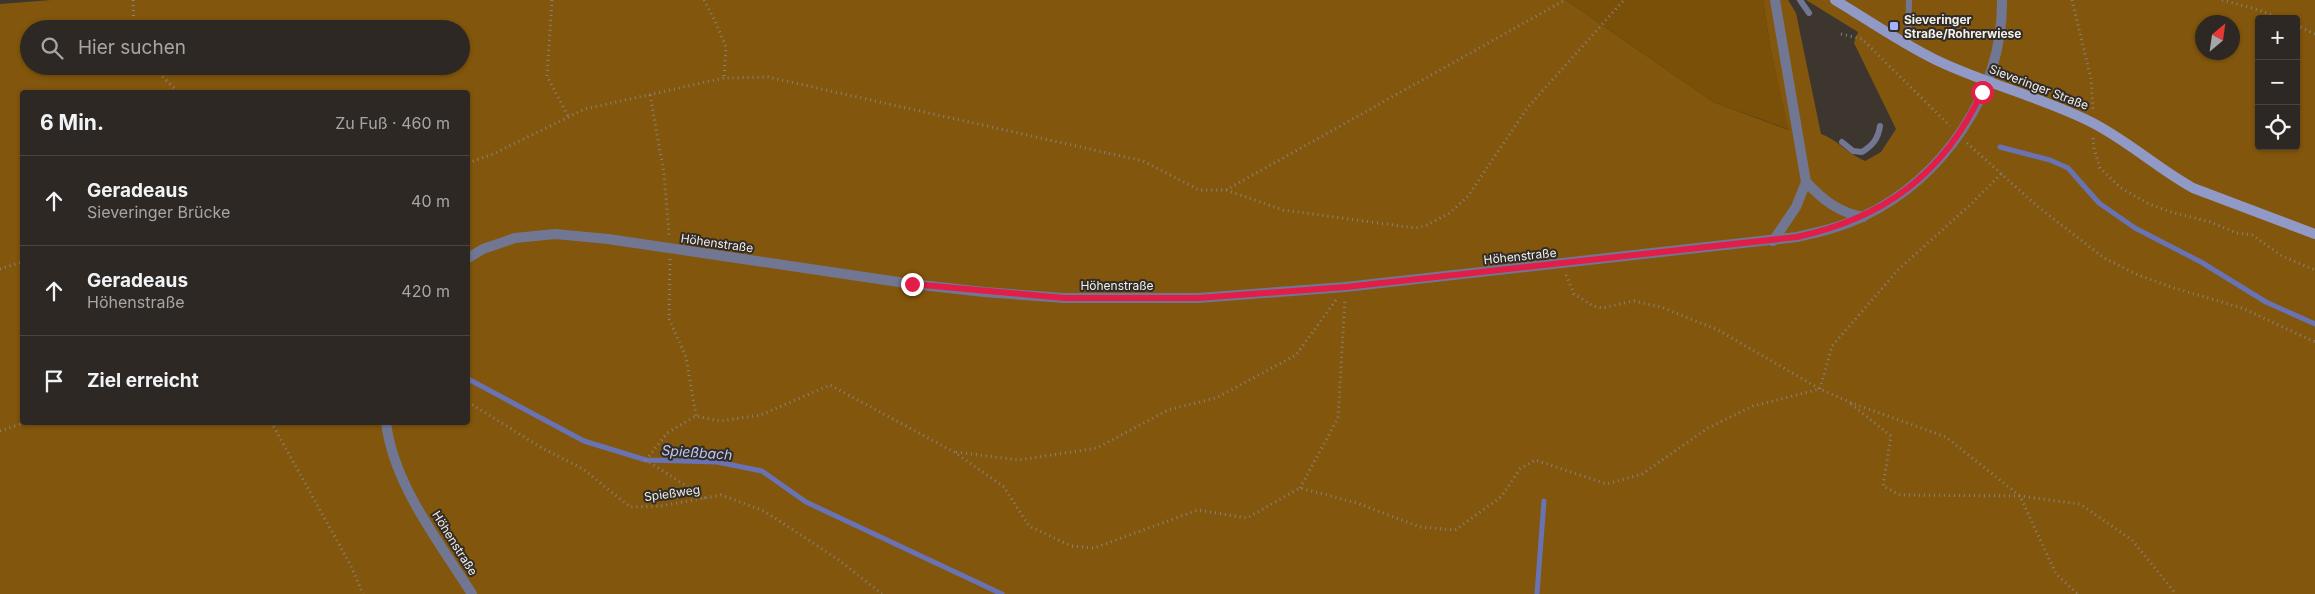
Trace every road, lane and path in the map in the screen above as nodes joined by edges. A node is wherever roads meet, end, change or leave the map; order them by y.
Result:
1 (133, 0) edge
2 (552, 0) edge
3 (704, 0) edge
4 (1565, 0) edge
5 (1624, 0) edge
6 (1775, 0) edge
7 (1800, 0) edge
8 (1835, 0) edge
9 (1908, 0) edge
10 (2002, 0) edge
11 (2222, 0) edge
12 (1809, 13) dead end
13 (2271, 15) edge
14 (134, 20) edge
15 (2300, 27) edge
16 (1841, 34) dead end
17 (2315, 34) edge
18 (1908, 45) junction
19 (161, 75) edge
20 (724, 78) junction
21 (176, 90) edge
22 (650, 95) junction
23 (568, 116) junction
24 (1880, 126) dead end
25 (1953, 129) dead end
26 (1960, 136) dead end
27 (1842, 142) dead end
28 (470, 162) edge
29 (2001, 174) junction
30 (1806, 182) junction
31 (1226, 190) junction
32 (1863, 217) junction
33 (2315, 234) edge
34 (1773, 241) junction
35 (670, 248) junction
36 (470, 257) edge
37 (20, 263) edge
38 (1564, 264) junction
39 (0, 269) edge
40 (1346, 287) junction
41 (2315, 342) edge
42 (1820, 389) junction
43 (1849, 402) junction
44 (470, 403) edge
45 (696, 416) junction
46 (20, 424) edge
47 (273, 425) edge
48 (387, 425) edge
49 (0, 431) edge
50 (954, 452) junction
51 (1300, 488) junction
52 (2020, 496) junction
53 (705, 498) junction
54 (363, 594) edge
55 (472, 594) edge
56 (882, 594) edge
57 (2078, 594) edge
58 (2176, 594) edge

1 - 14 path
2 - 23 path
3 - 20 path
4 - 31 path
5 - 31 path
6 - 30 street
7 - 12 lane
8 - 18 main road, Sieveringer Straße
9 - 18 lane
10 - 32 street, Höhenstraße
11 - 13 path
15 - 17 path
16 - 25 path
18 - 33 main road, Sieveringer Straße
19 - 21 path
20 - 22 path
20 - 31 path
22 - 23 path
22 - 35 path
23 - 28 path
24 - 27 lane
26 - 29 path
29 - 41 path
29 - 42 path
30 - 32 street
30 - 34 street
32 - 34 street, Höhenstraße
34 - 38 street, Höhenstraße
35 - 36 street, Höhenstraße
35 - 40 street, Höhenstraße
35 - 45 path
37 - 39 path
38 - 40 street, Höhenstraße
38 - 42 path
40 - 50 path
40 - 51 path
42 - 43 path
42 - 51 path
43 - 52 path
43 - 52 path
44 - 53 path, Spießweg
45 - 50 path
45 - 53 path
46 - 49 path
47 - 54 path
48 - 55 street, Höhenstraße
50 - 51 path
52 - 57 path
52 - 58 path
53 - 56 path, Spießweg

